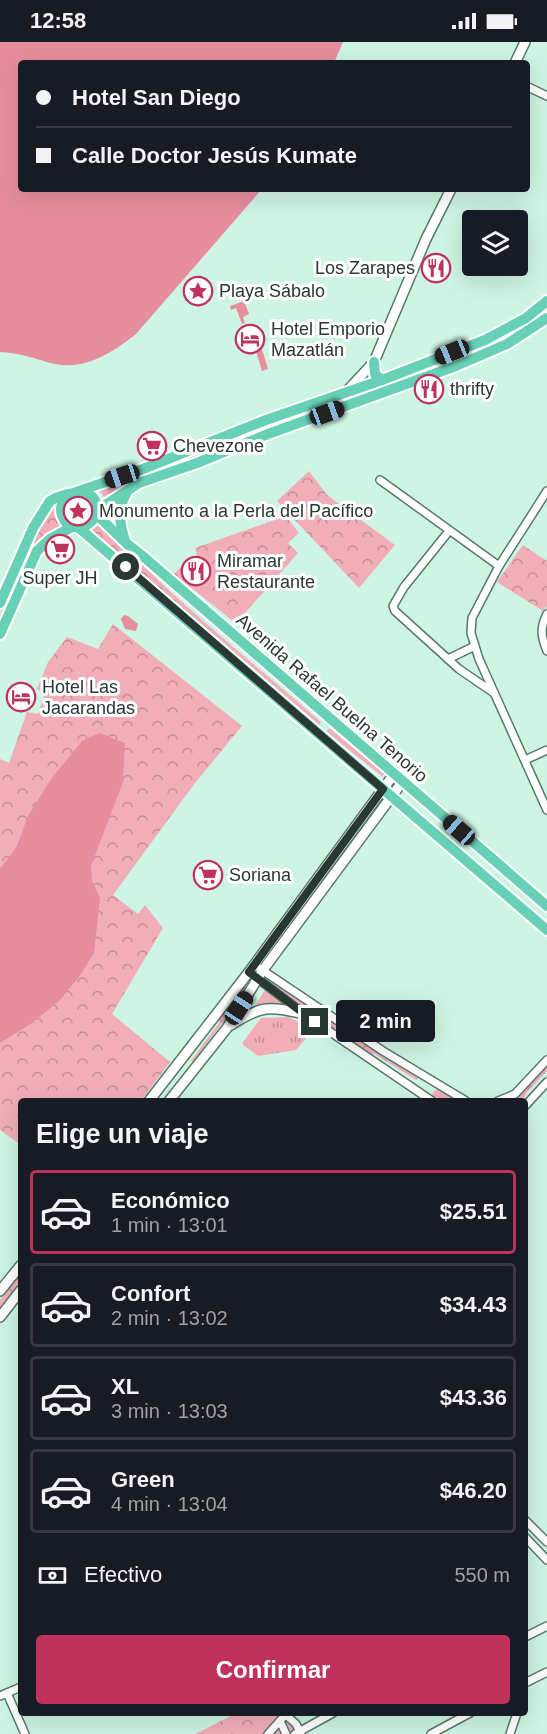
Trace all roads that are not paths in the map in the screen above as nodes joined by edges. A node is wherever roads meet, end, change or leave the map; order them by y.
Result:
1 (525, 42) edge
2 (516, 60) edge
3 (530, 88) edge
4 (547, 96) edge
5 (450, 192) edge
6 (547, 301) edge
7 (547, 318) edge
8 (374, 362) junction
9 (382, 380) junction
10 (344, 393) junction
11 (347, 406) junction
12 (380, 480) dead end
13 (129, 489) junction
14 (547, 490) edge
15 (72, 494) junction
16 (96, 512) junction
17 (75, 528) junction
18 (449, 531) junction
19 (126, 543) junction
20 (499, 566) junction
21 (0, 603) edge
22 (547, 614) edge
23 (0, 634) edge
24 (475, 646) junction
25 (547, 651) edge
26 (448, 659) junction
27 (494, 694) junction
28 (547, 750) edge
29 (525, 760) junction
30 (399, 778) junction
31 (387, 793) junction
32 (547, 810) edge
33 (547, 906) edge
34 (547, 930) edge
35 (256, 971) junction
36 (304, 1014) junction
37 (226, 1028) junction
38 (547, 1060) edge
39 (424, 1076) junction
40 (547, 1082) edge
41 (415, 1090) junction
42 (151, 1098) edge
43 (171, 1098) edge
44 (427, 1098) edge
45 (461, 1098) edge
46 (506, 1098) edge
47 (528, 1103) edge
48 (18, 1269) edge
49 (0, 1291) edge
50 (18, 1294) edge
51 (0, 1317) edge
52 (528, 1523) edge
53 (528, 1540) edge
54 (547, 1542) edge
55 (547, 1560) edge
56 (547, 1626) edge
57 (528, 1636) edge
58 (547, 1672) edge
59 (528, 1684) edge
60 (18, 1688) edge
61 (4, 1694) edge
62 (284, 1716) edge
63 (328, 1716) edge
64 (465, 1716) edge
65 (516, 1716) edge
66 (449, 1725) junction
67 (298, 1733) edge
68 (25, 1734) edge
69 (268, 1734) edge
70 (286, 1734) edge
71 (431, 1734) edge
72 (445, 1734) edge
73 (510, 1734) edge

1 - 2 main road
3 - 4 street
5 - 8 main road
6 - 9 main road
7 - 11 main road
8 - 9 main road
8 - 10 main road
9 - 10 main road
10 - 11 main road
10 - 15 main road
11 - 13 main road
12 - 18 street
13 - 16 main road
13 - 19 main road
14 - 20 street
15 - 16 main road
15 - 17 main road
15 - 21 main road
16 - 17 main road
16 - 19 main road, Avenida Rafael Buelna Tenorio
17 - 23 main road
17 - 31 main road, Avenida Rafael Buelna Tenorio
18 - 20 street
18 - 26 street
19 - 30 main road, Avenida Rafael Buelna Tenorio
20 - 24 street
22 - 25 street
24 - 26 street
24 - 27 street
26 - 27 street
27 - 29 street
28 - 29 street
29 - 32 street
30 - 31 main road
30 - 33 main road, Avenida Rafael Buelna Tenorio
31 - 34 main road, Avenida Rafael Buelna Tenorio
31 - 35 main road
35 - 36 street
35 - 37 main road
35 - 39 street
35 - 42 main road
36 - 37 main road
36 - 41 street
37 - 43 main road
38 - 46 street
39 - 41 street
39 - 45 street
40 - 47 street
41 - 44 street
48 - 49 main road
50 - 51 main road
52 - 54 street
53 - 55 street
56 - 57 street
58 - 59 street
60 - 61 street
61 - 68 street
62 - 67 street
62 - 69 street
62 - 70 street
63 - 67 street
64 - 66 street
65 - 73 street
66 - 71 street
66 - 72 street

